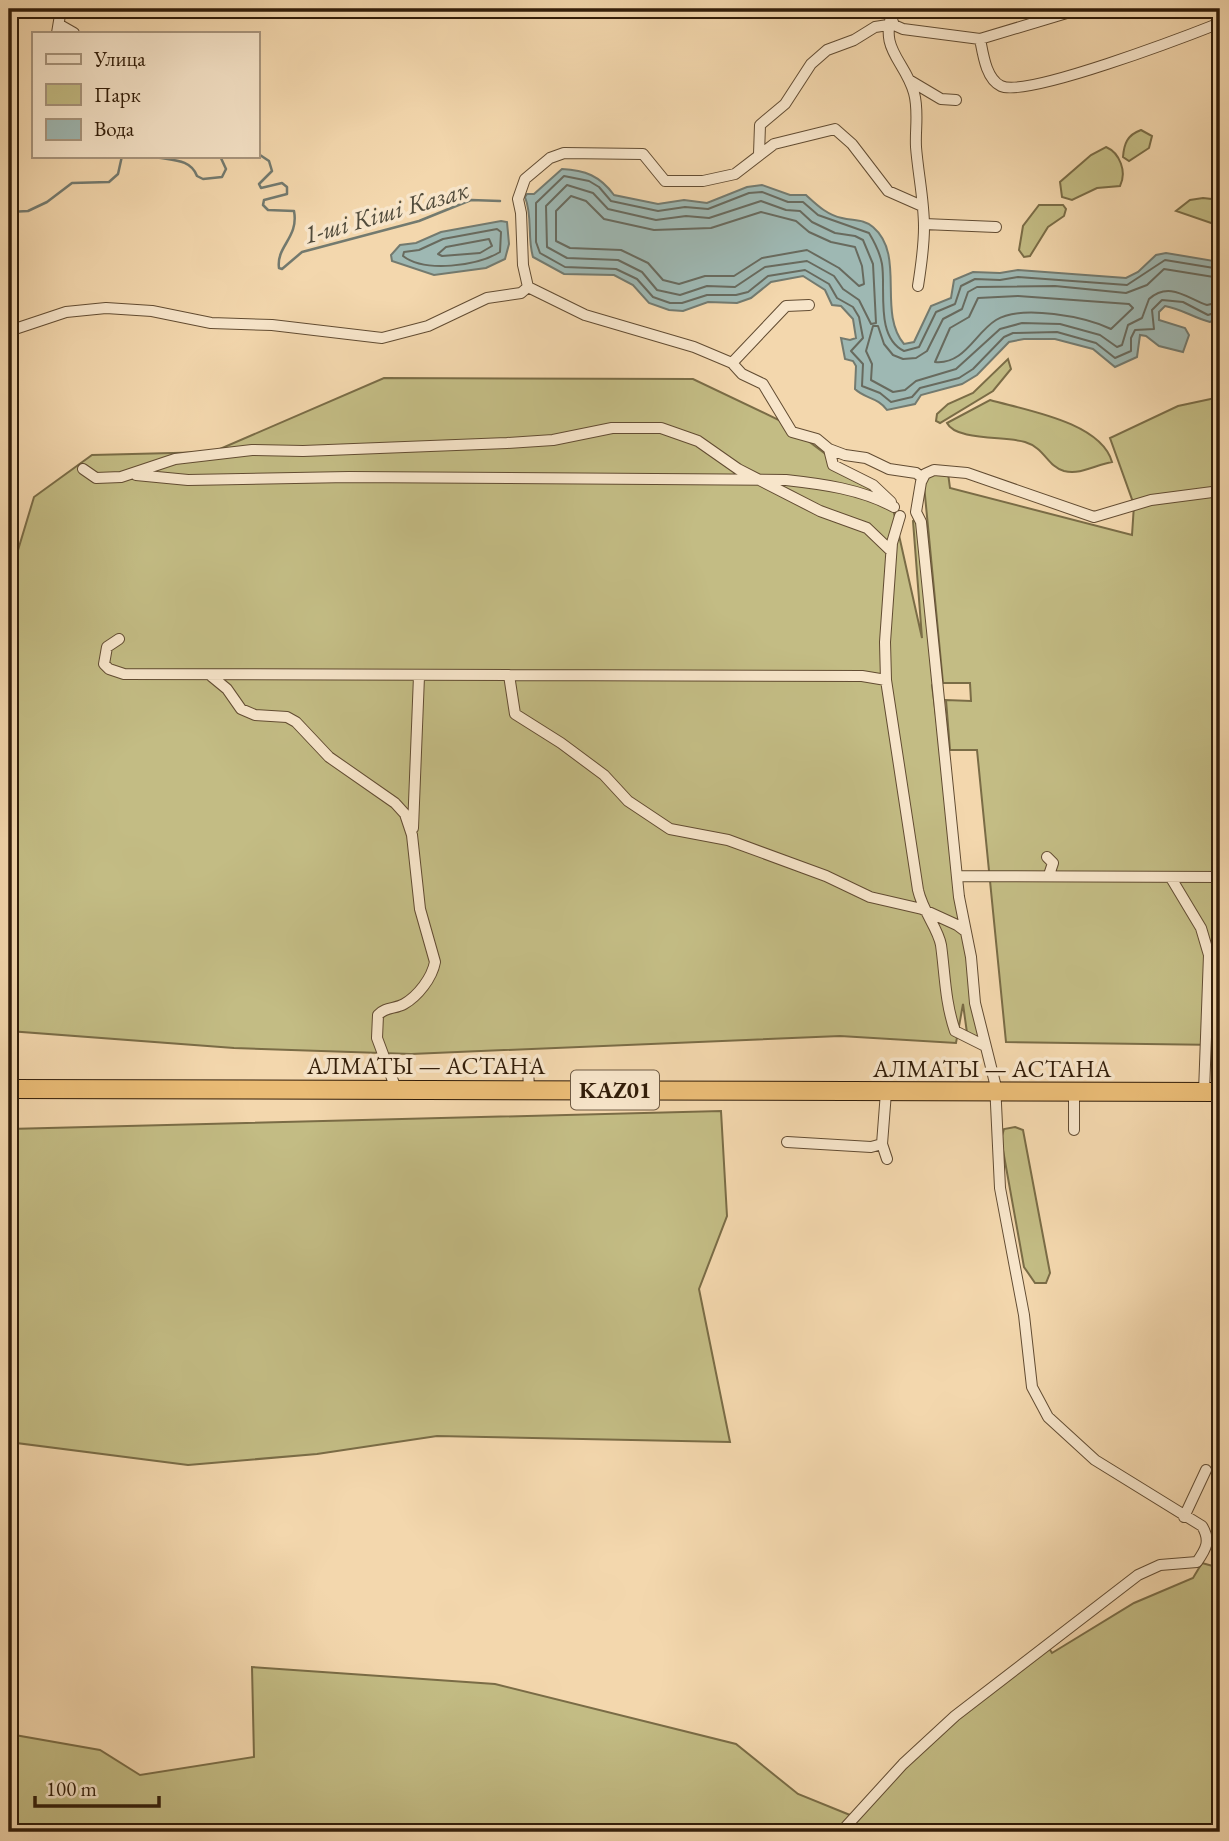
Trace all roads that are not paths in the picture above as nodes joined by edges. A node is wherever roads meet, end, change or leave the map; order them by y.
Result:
1 (61, 9) edge
2 (1080, 9) edge
3 (891, 17) edge
4 (1220, 23) edge
5 (58, 29) edge
6 (980, 39) junction
7 (908, 79) junction
8 (956, 100) dead end
9 (763, 148) junction
10 (922, 206) junction
11 (924, 224) junction
12 (996, 227) dead end
13 (918, 286) dead end
14 (528, 287) junction
15 (808, 305) dead end
16 (9, 331) edge
17 (732, 363) junction
18 (829, 449) junction
19 (83, 469) dead end
20 (134, 475) junction
21 (923, 478) junction
22 (758, 481) junction
23 (1220, 491) edge
24 (894, 507) junction
25 (916, 512) junction
26 (900, 516) junction
27 (891, 551) junction
28 (119, 639) dead end
29 (210, 675) junction
30 (509, 675) junction
31 (419, 676) junction
32 (886, 680) junction
33 (412, 835) junction
34 (1047, 857) dead end
35 (1049, 875) junction
36 (957, 876) junction
37 (1220, 877) edge
38 (1171, 878) junction
39 (922, 909) junction
40 (965, 932) junction
41 (985, 1046) junction
42 (528, 1068) dead end
43 (9, 1089) edge
44 (396, 1089) junction
45 (528, 1089) junction
46 (886, 1092) junction
47 (996, 1092) junction
48 (1074, 1092) junction
49 (1212, 1092) edge
50 (1074, 1130) dead end
51 (787, 1142) dead end
52 (882, 1144) junction
53 (887, 1159) dead end
54 (1206, 1470) dead end
55 (1184, 1517) junction
56 (841, 1832) edge

1 - 5 street
2 - 6 street
3 - 6 street
3 - 7 street
3 - 9 street
4 - 6 street
7 - 8 street
7 - 10 street
9 - 10 street
9 - 14 street
10 - 11 street
11 - 12 street
11 - 13 street
14 - 16 street
14 - 17 street
15 - 17 street
17 - 18 street
18 - 21 street
18 - 24 street
19 - 20 street
20 - 22 street
20 - 22 street
21 - 23 street
21 - 25 street
22 - 24 street
22 - 27 street
24 - 26 street
25 - 26 street
25 - 36 street
26 - 27 street
27 - 32 street
28 - 29 street
29 - 31 street
29 - 33 street
30 - 31 street
30 - 32 street
30 - 39 street
31 - 33 street
32 - 39 street
33 - 44 street
34 - 35 street
35 - 36 street
35 - 38 street
36 - 40 street
37 - 38 street
38 - 49 street
39 - 40 street
39 - 41 street
40 - 41 street
41 - 47 street
42 - 45 street
43 - 44 highway, АЛМАТЫ — АСТАНА / KАZ01
44 - 45 highway, АЛМАТЫ — АСТАНА / KАZ01
45 - 46 highway, АЛМАТЫ — АСТАНА / KАZ01
46 - 47 highway, АЛМАТЫ — АСТАНА / KАZ01
46 - 52 street
47 - 48 highway, АЛМАТЫ — АСТАНА / KАZ01
47 - 55 street
48 - 49 highway, АЛМАТЫ — АСТАНА / KАZ01
48 - 50 street
51 - 52 street
52 - 53 street
54 - 55 street
55 - 56 street

